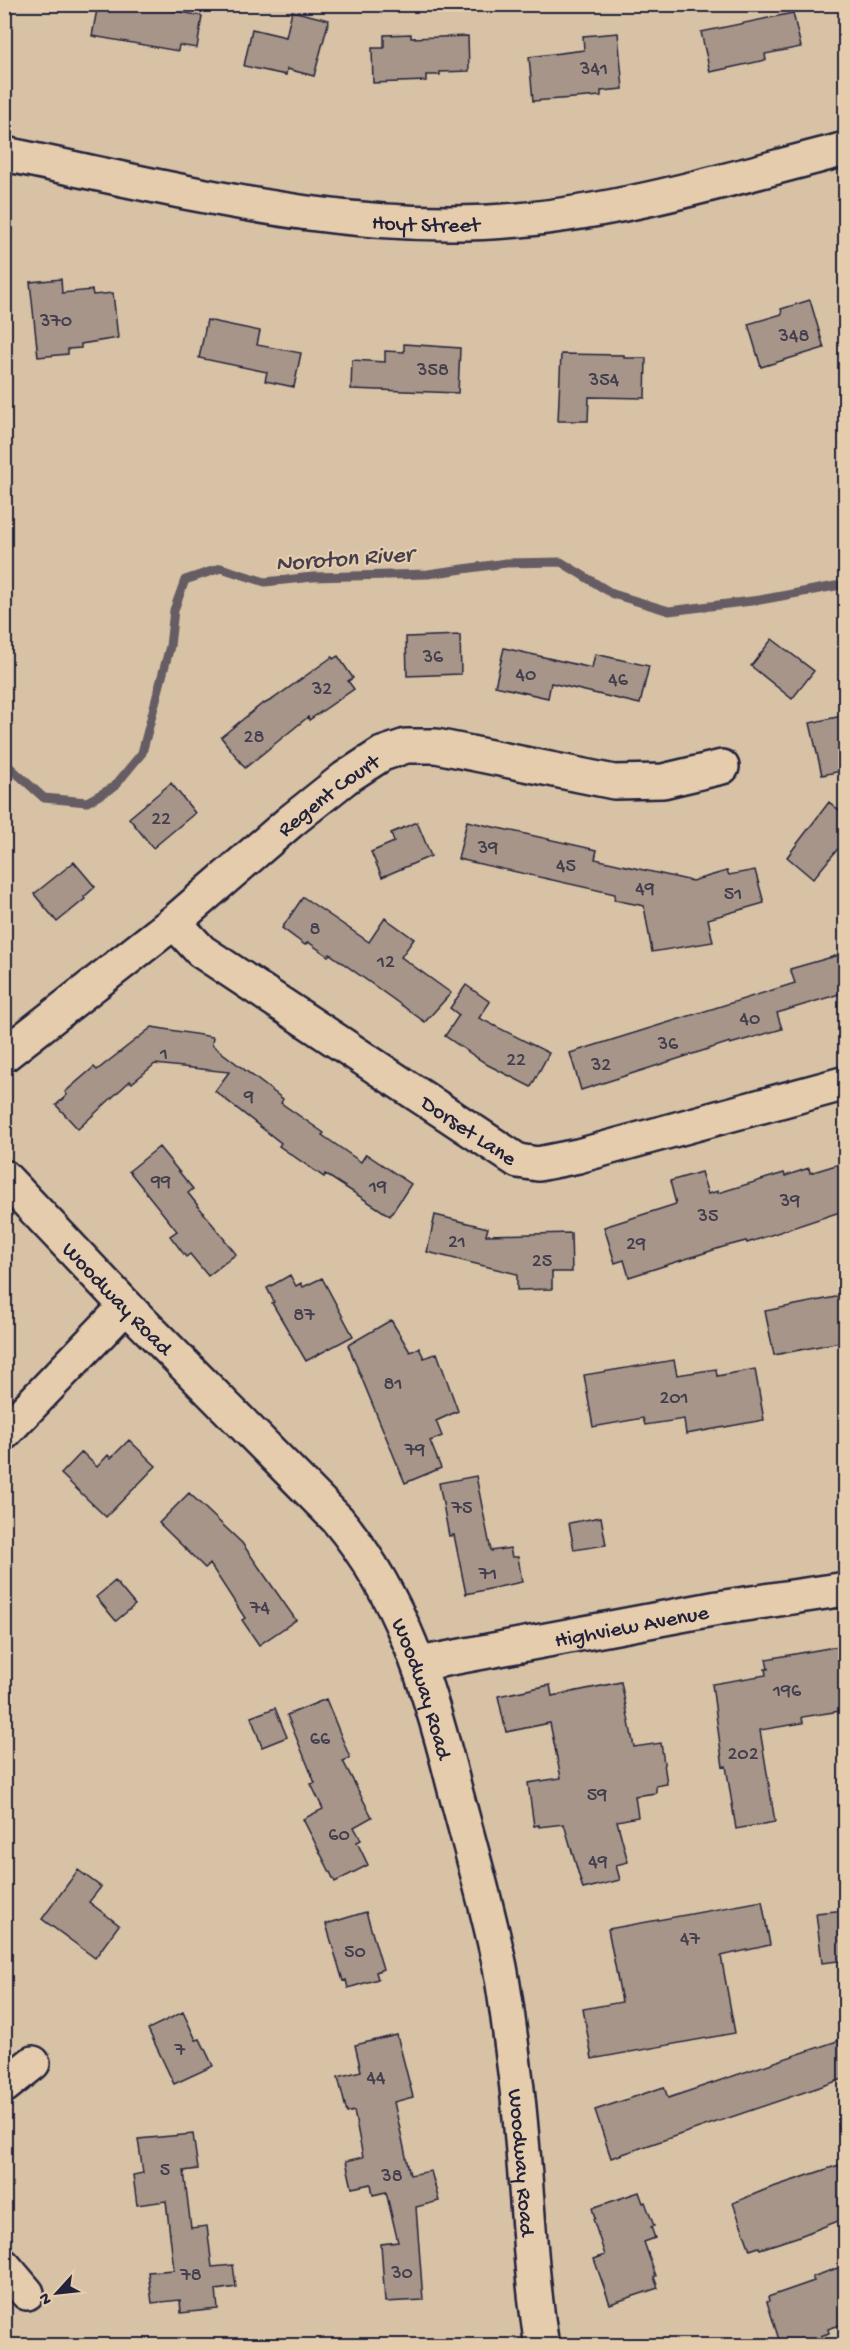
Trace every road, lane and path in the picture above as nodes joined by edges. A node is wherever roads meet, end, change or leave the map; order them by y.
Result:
1 (846, 149) edge
2 (4, 154) edge
3 (722, 767) dead end
4 (174, 922) junction
5 (4, 1055) edge
6 (846, 1083) edge
7 (4, 1177) edge
8 (126, 1306) junction
9 (4, 1433) edge
10 (846, 1589) edge
11 (419, 1664) junction
12 (33, 2063) dead end
13 (4, 2086) edge
14 (4, 2266) edge
15 (27, 2293) dead end
16 (542, 2346) edge

1 - 2 street, Hoyt Street
3 - 4 street, Regent Court
4 - 5 street, Regent Court
4 - 6 street, Dorset Lane
7 - 8 street, Woodway Road
8 - 9 street
8 - 11 street, Woodway Road
10 - 11 street, Highview Avenue
11 - 16 street, Woodway Road
12 - 13 street
14 - 15 street

